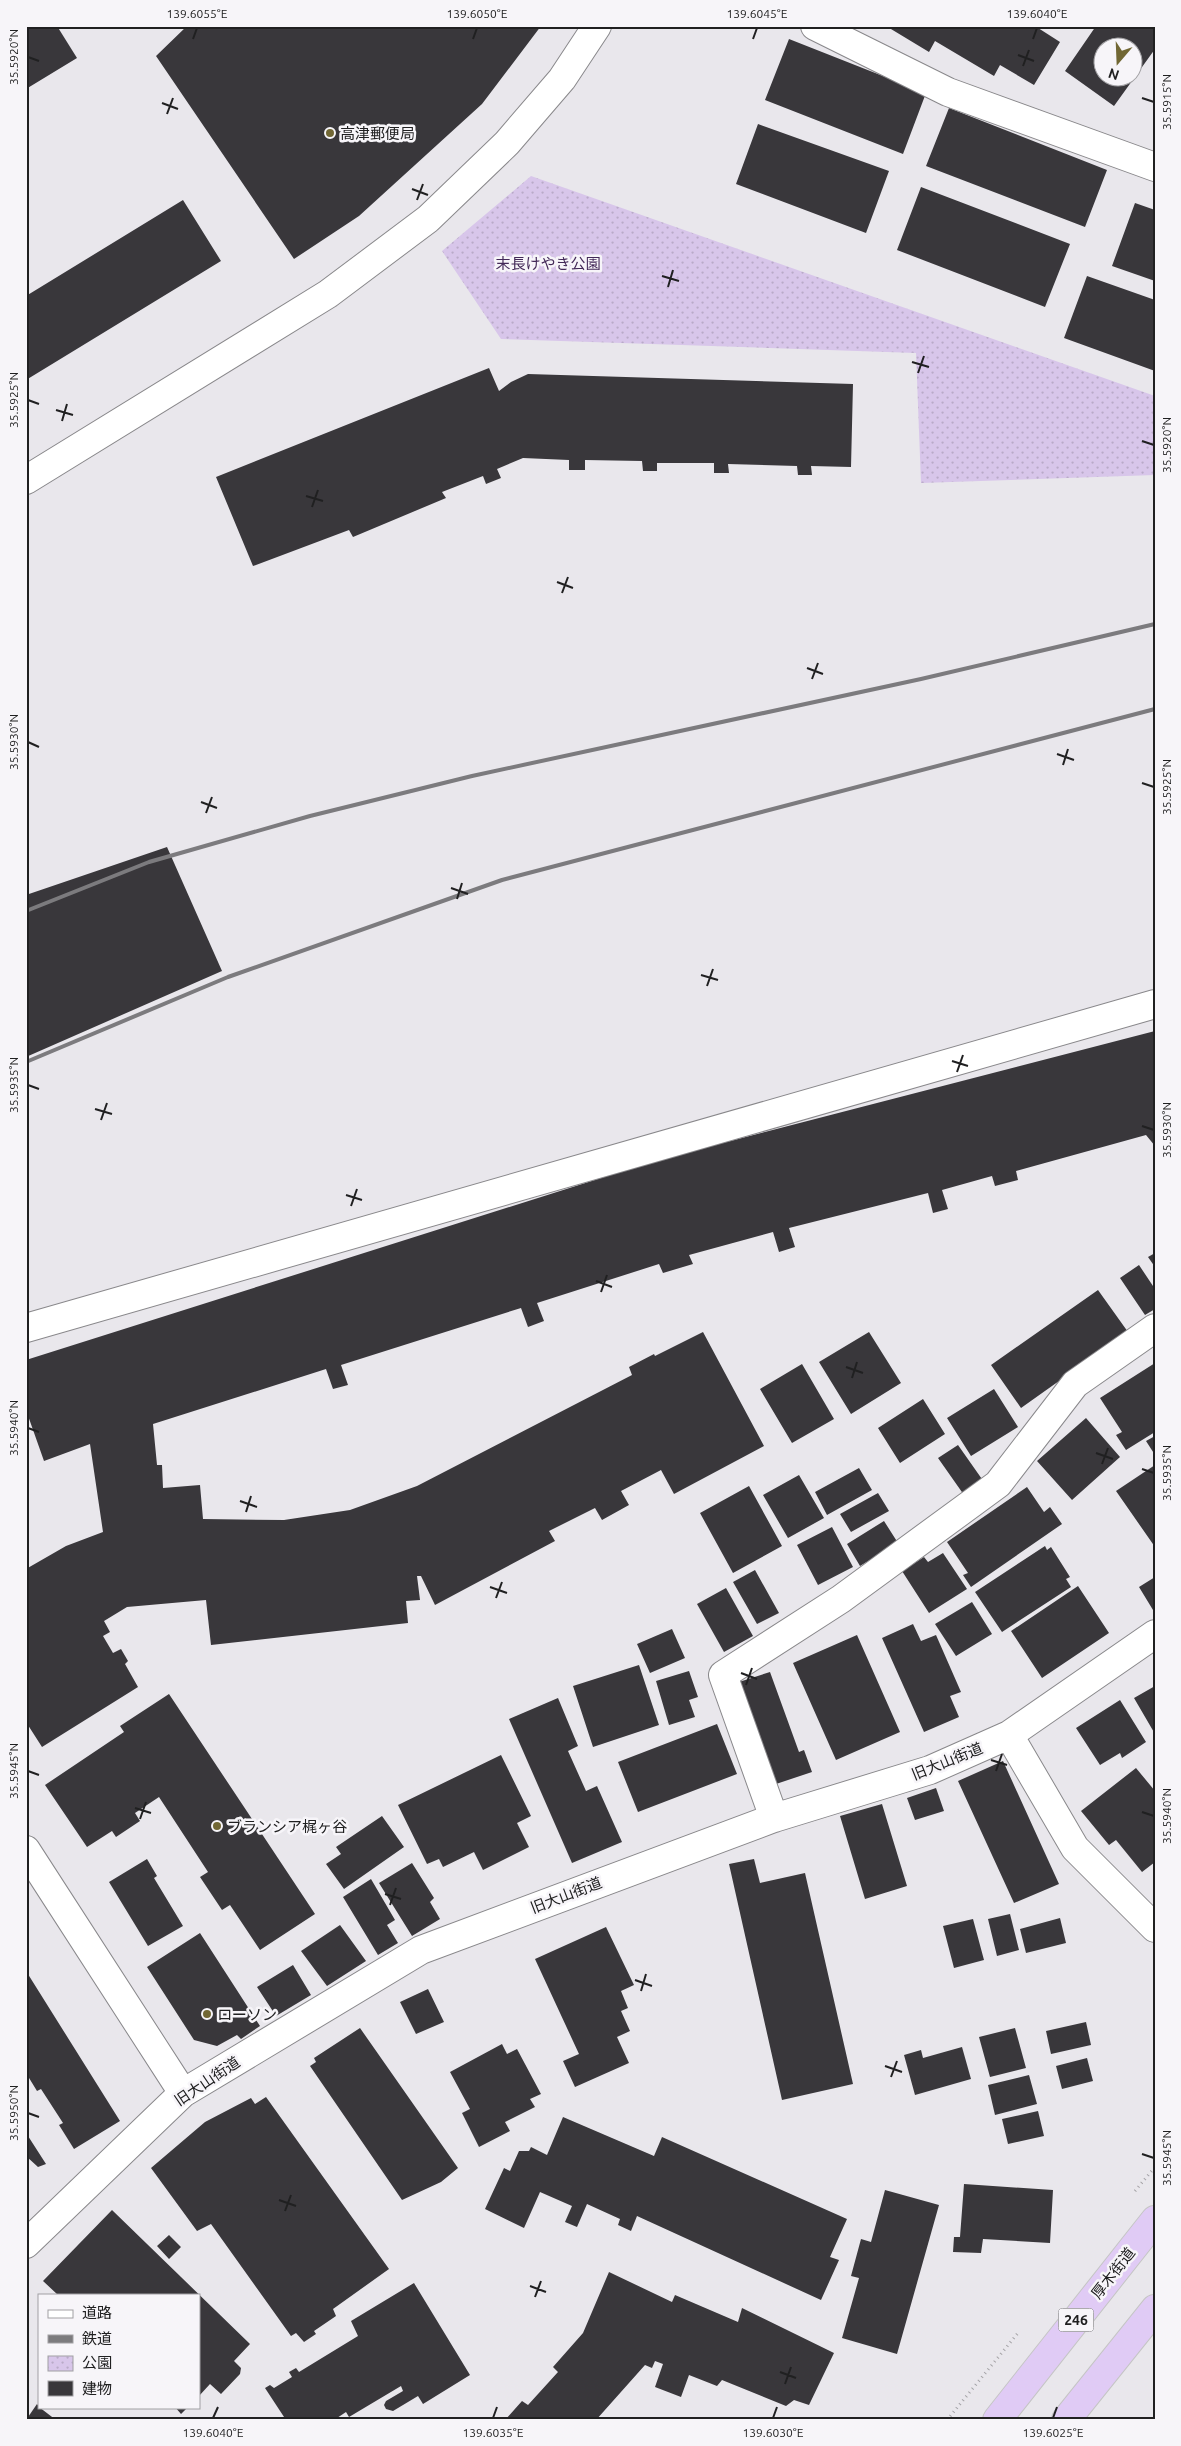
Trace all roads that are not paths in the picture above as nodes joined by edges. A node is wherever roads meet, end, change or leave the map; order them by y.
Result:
1 (597, 26) edge
2 (815, 26) edge
3 (1155, 168) edge
4 (26, 480) edge
5 (1155, 1004) edge
6 (26, 1328) edge
7 (1155, 1328) edge
8 (1155, 1634) edge
9 (1009, 1735) junction
10 (774, 1818) junction
11 (26, 1850) edge
12 (1155, 1928) edge
13 (183, 2093) junction
14 (1155, 2220) edge
15 (26, 2244) edge
16 (1155, 2309) edge
17 (997, 2420) edge
18 (1066, 2420) edge

1 - 4 street
2 - 3 street
5 - 6 street
7 - 10 street
8 - 9 street, 旧大山街道
9 - 10 street, 旧大山街道
9 - 12 street
10 - 13 street, 旧大山街道
11 - 13 street
13 - 15 street, 旧大山街道
14 - 17 highway, 厚木街道 / 246
16 - 18 highway

